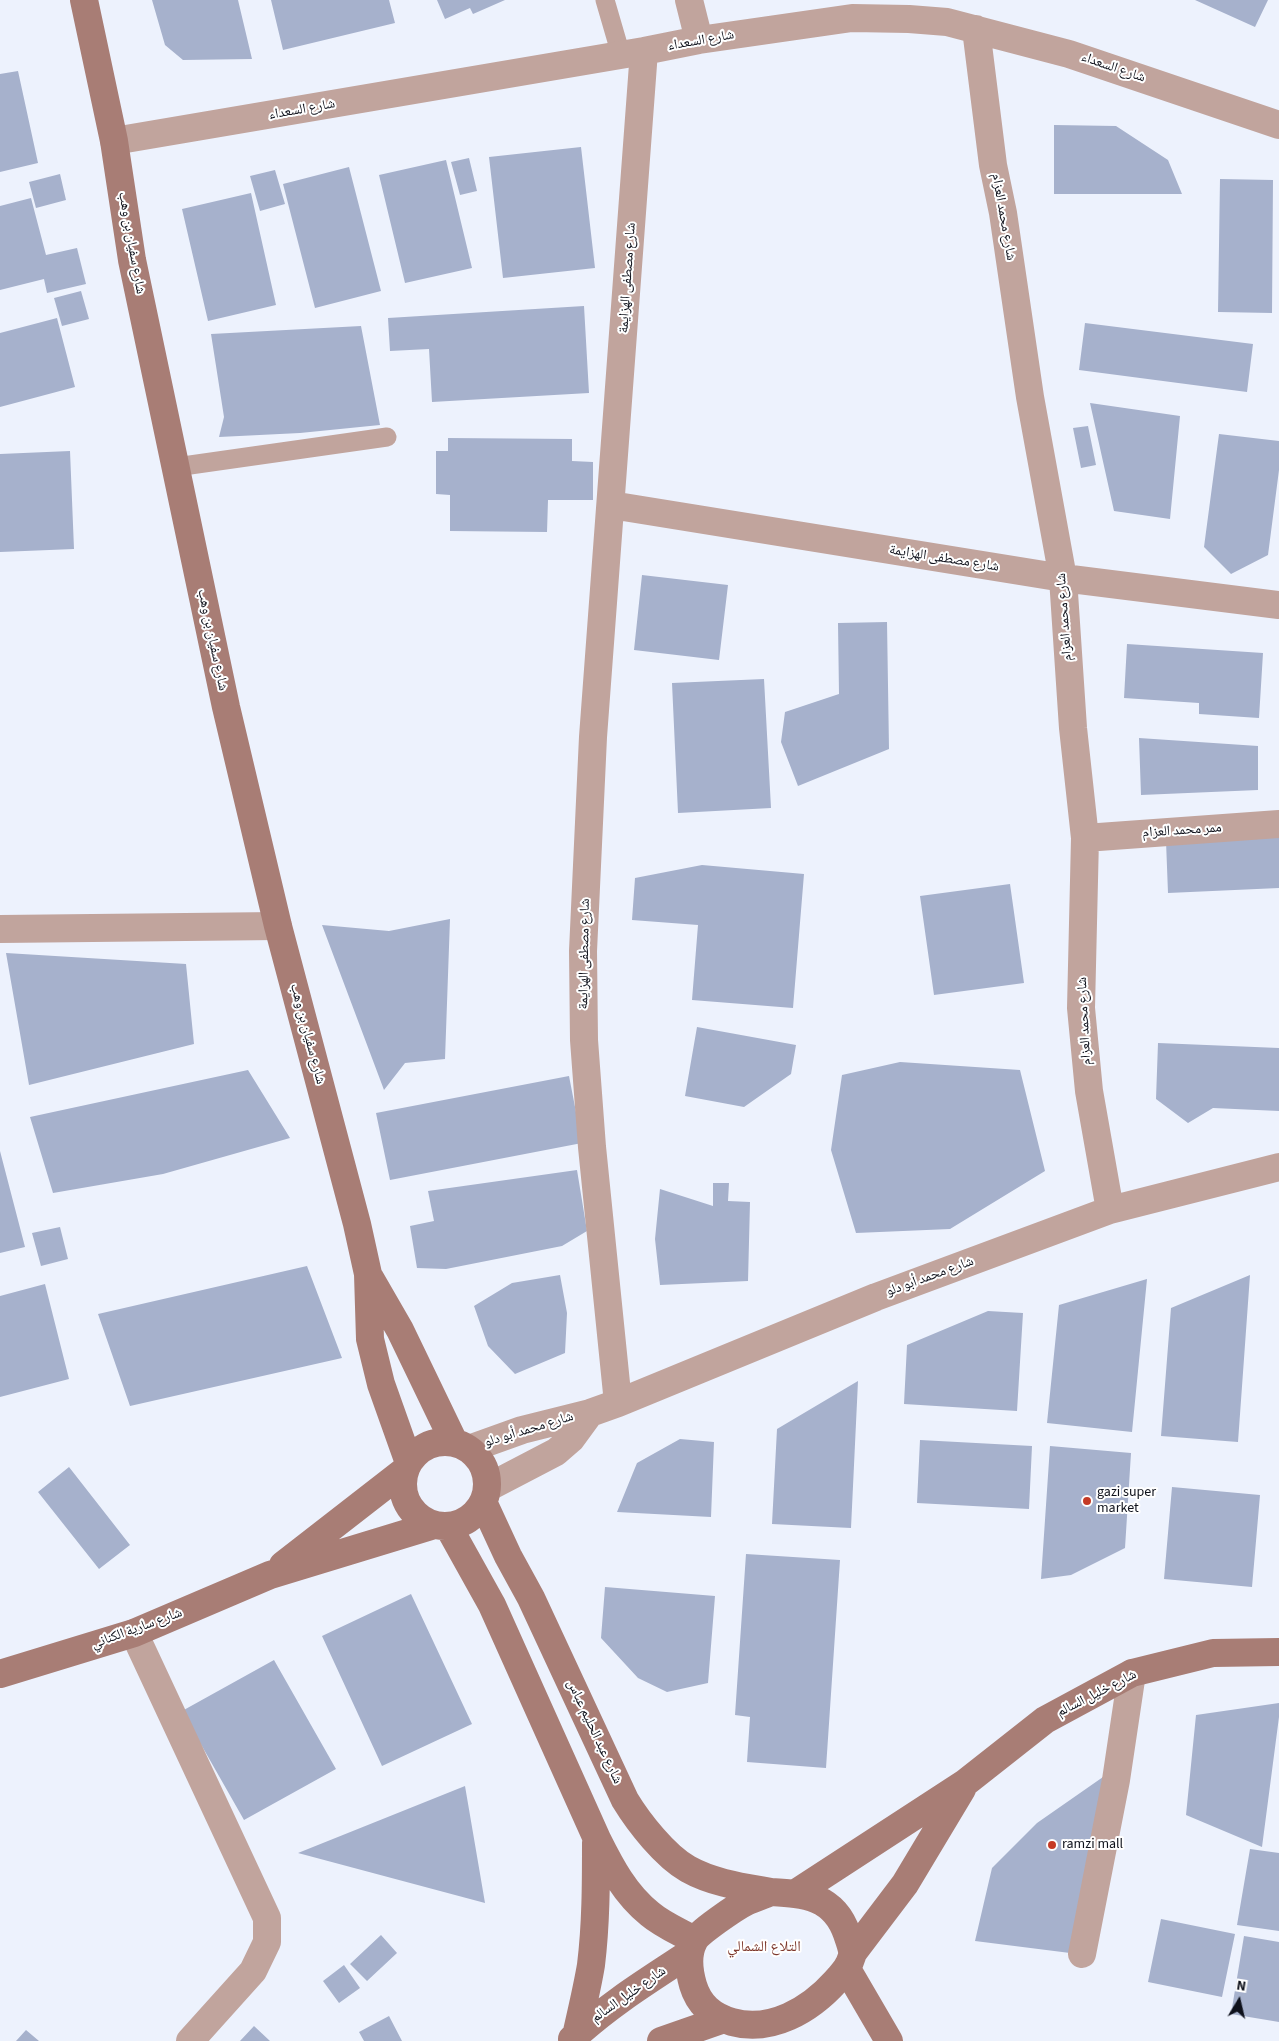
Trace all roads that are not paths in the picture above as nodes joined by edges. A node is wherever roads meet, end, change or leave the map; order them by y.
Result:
1 (84, 0) edge
2 (605, 0) edge
3 (688, 0) edge
4 (860, 9) edge
5 (976, 28) junction
6 (699, 40) junction
7 (632, 54) junction
8 (1279, 125) edge
9 (114, 142) junction
10 (387, 437) dead end
11 (176, 467) junction
12 (611, 506) junction
13 (1063, 578) junction
14 (1279, 605) edge
15 (1279, 824) edge
16 (1085, 838) junction
17 (278, 926) junction
18 (0, 929) edge
19 (1279, 1167) edge
20 (1110, 1210) junction
21 (368, 1274) junction
22 (618, 1403) junction
23 (590, 1413) junction
24 (462, 1445) junction
25 (406, 1466) junction
26 (485, 1495) junction
27 (441, 1526) junction
28 (270, 1575) junction
29 (134, 1633) junction
30 (1279, 1652) edge
31 (1132, 1673) junction
32 (0, 1674) edge
33 (965, 1783) junction
34 (596, 1839) junction
35 (783, 1893) junction
36 (692, 1946) junction
37 (1082, 1954) dead end
38 (850, 1962) junction
39 (733, 2022) junction
40 (573, 2039) edge
41 (190, 2041) edge
42 (661, 2041) edge
43 (770, 2041) edge
44 (889, 2041) edge

1 - 9 street, شارع سفيان بن وهب
2 - 7 lane
3 - 6 street
4 - 5 street, شارع السعداء
4 - 6 street, شارع السعداء
5 - 8 street, شارع السعداء
5 - 13 street, شارع محمد العزام
6 - 7 street, شارع السعداء
7 - 9 street, شارع السعداء
7 - 12 street, شارع مصطفى الهزايمة
9 - 11 street, شارع سفيان بن وهب
10 - 11 lane
11 - 17 street, شارع سفيان بن وهب
12 - 13 street, شارع مصطفى الهزايمة
12 - 22 street, شارع مصطفى الهزايمة
13 - 14 street, شارع مصطفى الهزايمة
13 - 16 street, شارع محمد العزام
15 - 16 street, ممر محمد العزام
16 - 20 street, شارع محمد العزام
17 - 18 street
17 - 21 street, شارع سفيان بن وهب
19 - 20 street, شارع محمد أبو دلو
20 - 22 street, شارع محمد أبو دلو
21 - 24 street, شارع سفيان بن وهب
21 - 25 street, شارع سفيان بن وهب
22 - 23 street, شارع محمد أبو دلو
23 - 24 street, شارع محمد أبو دلو
23 - 26 street, شارع محمد أبو دلو
24 - 25 street
24 - 26 street
25 - 27 street
25 - 28 street, شارع سارية الكناني
26 - 27 street
26 - 35 street, شارع عبد الحليم عباس
27 - 28 street, شارع سارية الكناني
27 - 34 street
28 - 29 street, شارع سارية الكناني
29 - 32 street, شارع سارية الكناني
29 - 41 street
30 - 31 street, شارع خليل السالم
31 - 33 street, شارع خليل السالم
31 - 37 street
33 - 35 street, شارع خليل السالم
33 - 38 street, شارع خليل السالم
34 - 36 street
34 - 40 street
35 - 36 street
35 - 38 street
36 - 39 street
36 - 40 street, شارع خليل السالم
38 - 39 street
38 - 44 street
39 - 42 street
39 - 43 street

